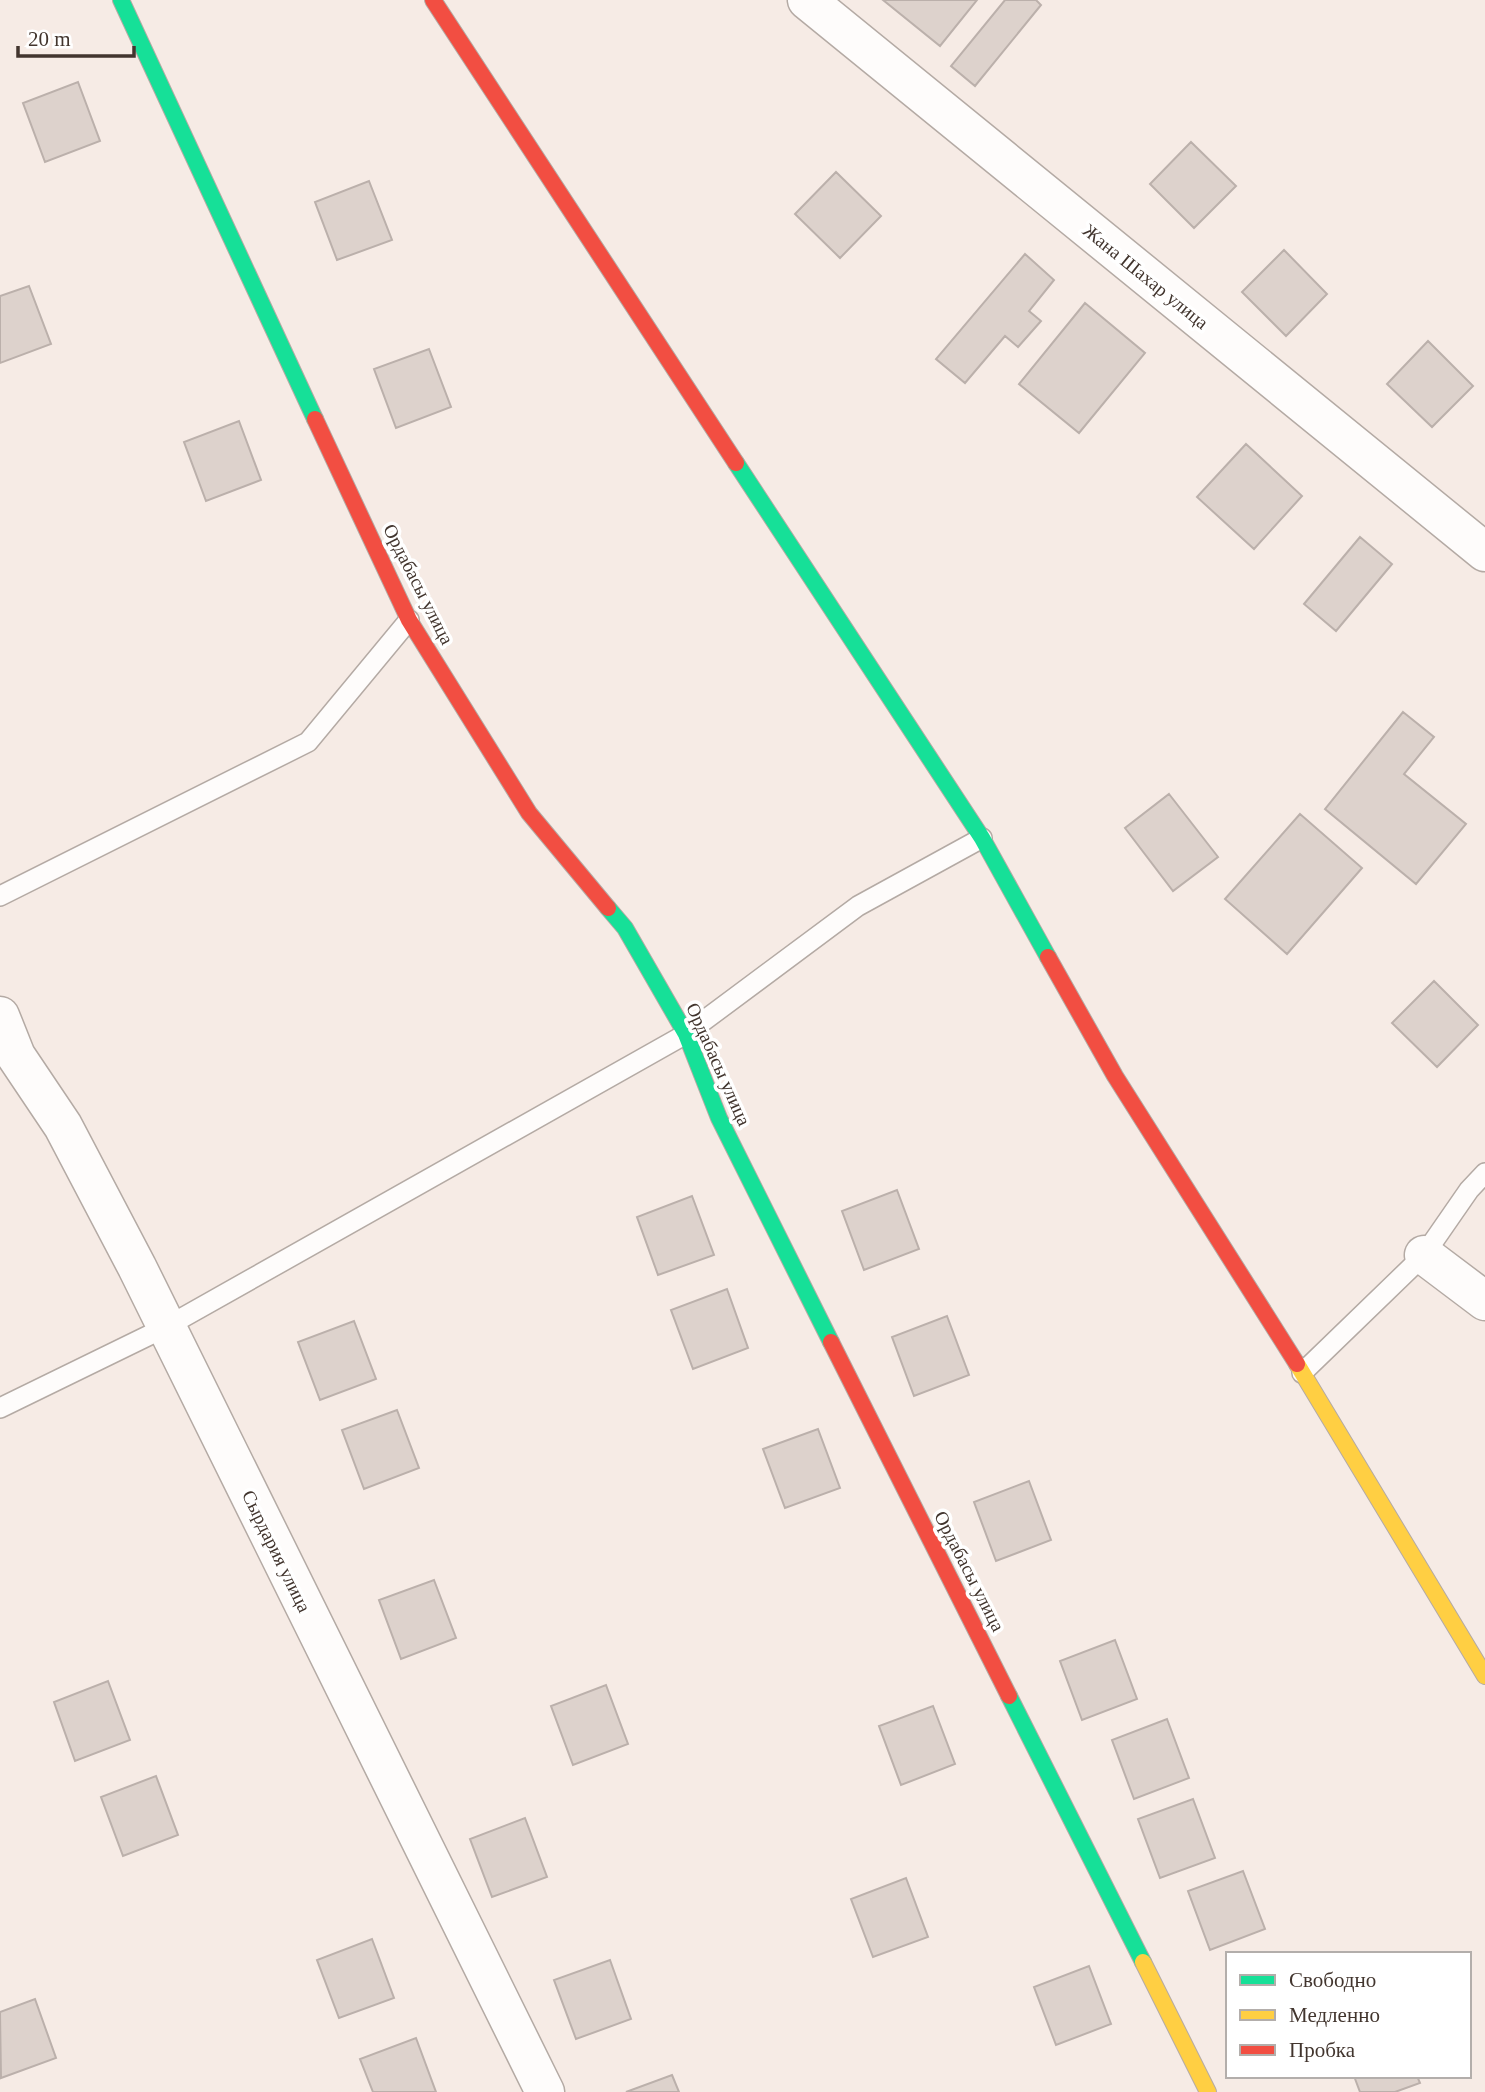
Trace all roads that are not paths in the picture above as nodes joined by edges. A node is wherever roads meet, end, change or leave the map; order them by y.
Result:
1 (121, 0) edge
2 (433, 0) edge
3 (807, 0) edge
4 (1485, 552) edge
5 (409, 620) junction
6 (982, 838) junction
7 (0, 896) edge
8 (0, 1016) edge
9 (686, 1034) junction
10 (1485, 1173) edge
11 (1424, 1255) junction
12 (1485, 1301) edge
13 (166, 1327) junction
14 (1302, 1373) junction
15 (0, 1408) edge
16 (1485, 1676) edge
17 (545, 2092) edge
18 (1208, 2092) edge

1 - 5 street, Ордабасы улица
2 - 6 street
3 - 4 street, Жана Шахар улица
5 - 7 lane
5 - 9 street, Ордабасы улица
6 - 9 lane
6 - 14 street
8 - 13 street, Сырдария улица
9 - 13 lane
9 - 18 street, Ордабасы улица
10 - 11 lane
11 - 12 street
11 - 14 lane
13 - 15 lane
13 - 17 street, Сырдария улица
14 - 16 street

